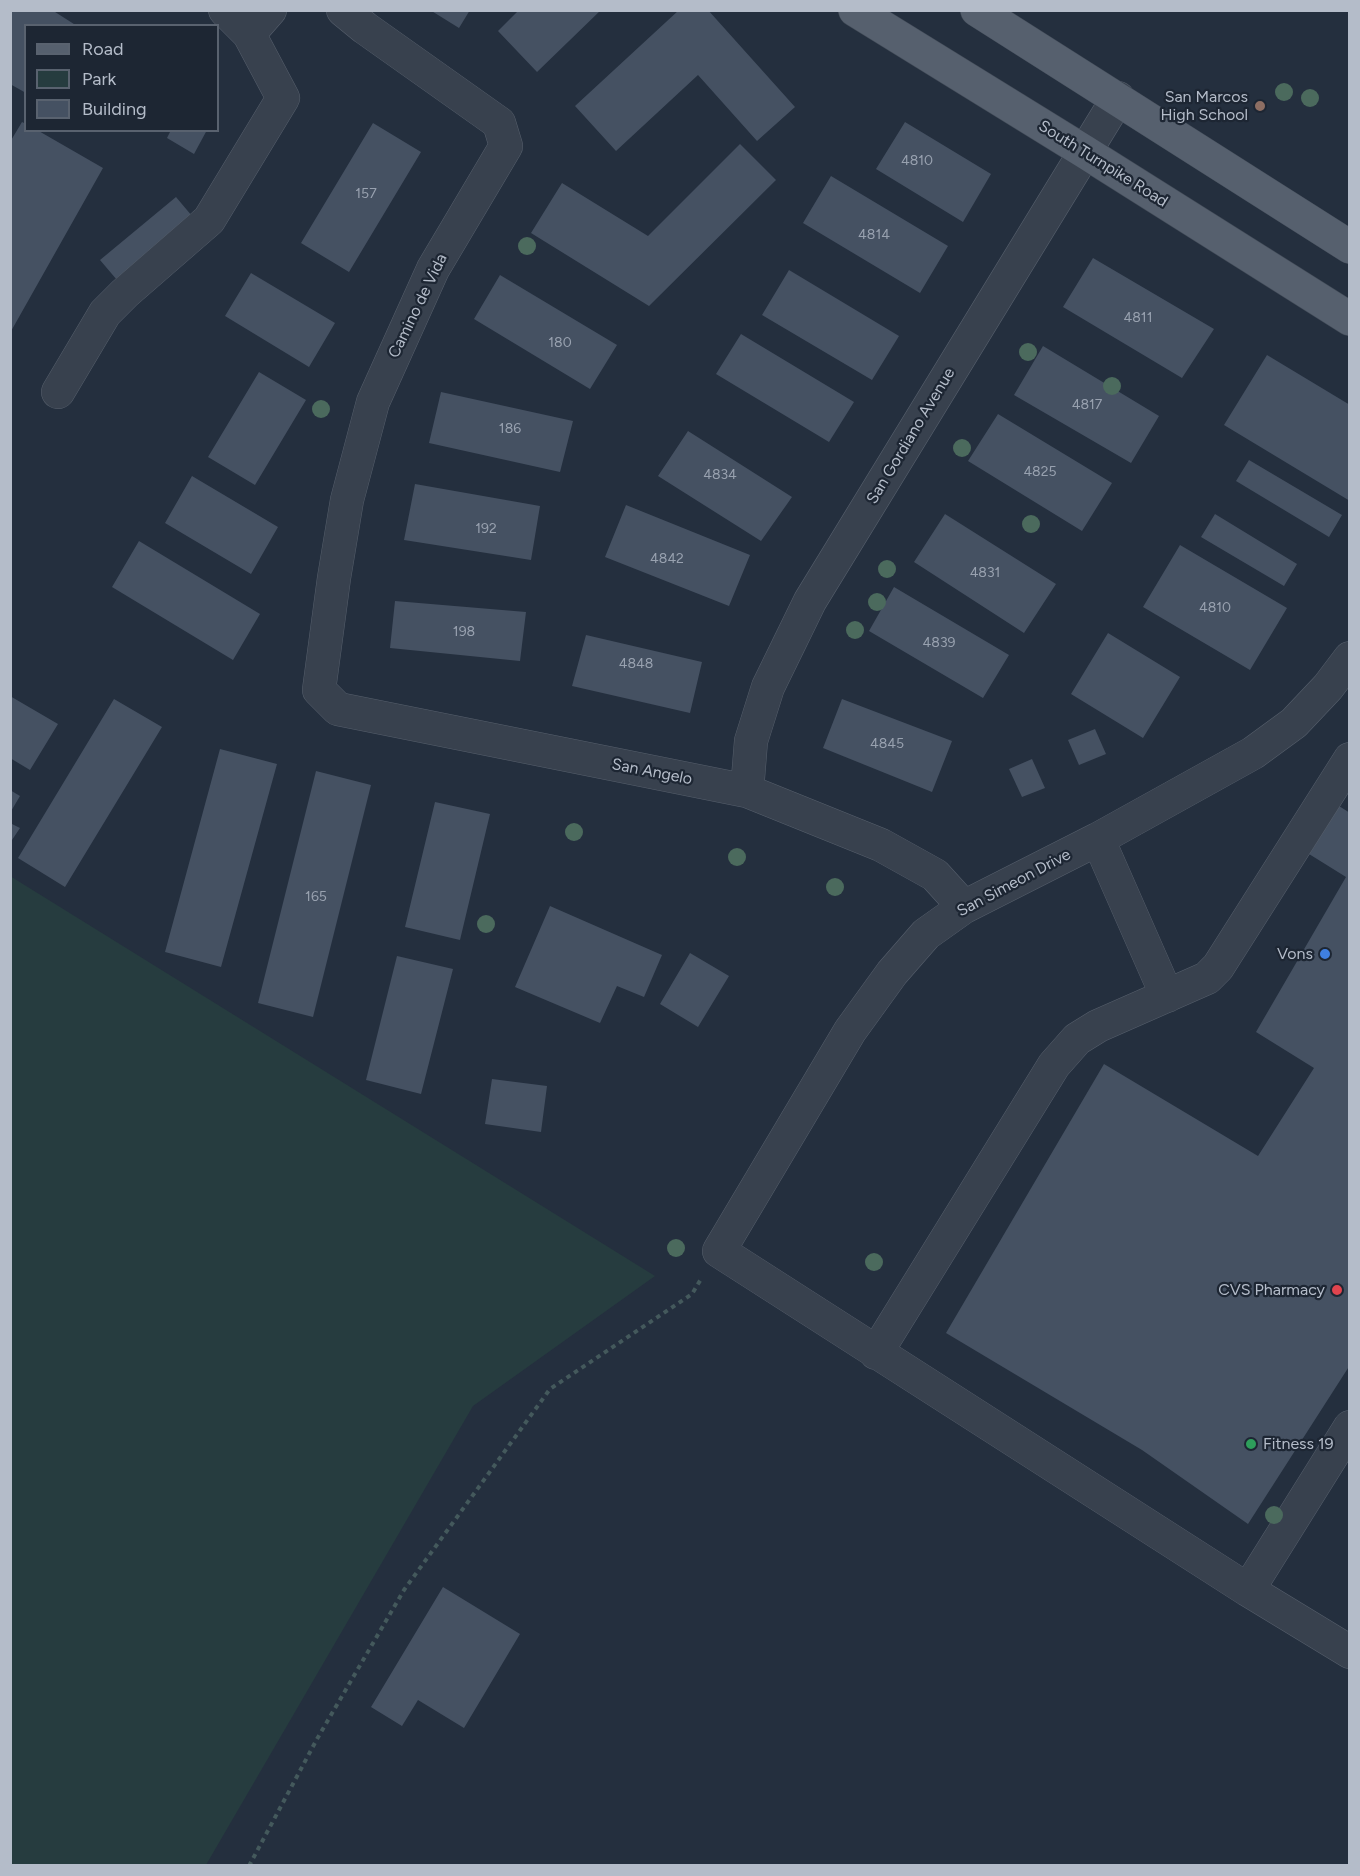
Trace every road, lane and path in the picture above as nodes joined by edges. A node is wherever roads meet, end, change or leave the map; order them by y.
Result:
1 (225, 10) edge
2 (343, 10) edge
3 (855, 10) edge
4 (977, 10) edge
5 (260, 22) edge
6 (1118, 98) junction
7 (1085, 152) junction
8 (1350, 247) edge
9 (1350, 319) edge
10 (58, 392) dead end
11 (1350, 658) edge
12 (319, 690) joint
13 (1350, 759) edge
14 (747, 791) junction
15 (1098, 839) junction
16 (964, 907) junction
17 (1167, 996) junction
18 (719, 1251) junction
19 (876, 1353) junction
20 (1350, 1427) edge
21 (1248, 1590) junction
22 (1350, 1652) edge
23 (249, 1866) edge

1 - 5 street
2 - 12 street, Camino de Vida
3 - 7 main road, South Turnpike Road
4 - 6 main road
5 - 10 street
6 - 7 street, San Gordiano Avenue
6 - 8 main road
7 - 9 main road, South Turnpike Road
7 - 14 street, San Gordiano Avenue
11 - 15 street, San Simeon Drive
12 - 14 street, San Angelo
13 - 17 street
14 - 16 street, San Angelo
15 - 16 street, San Simeon Drive
15 - 17 street
16 - 18 street, San Simeon Drive
17 - 19 street
18 - 19 street
18 - 23 path
19 - 21 street
20 - 21 street
21 - 22 street

